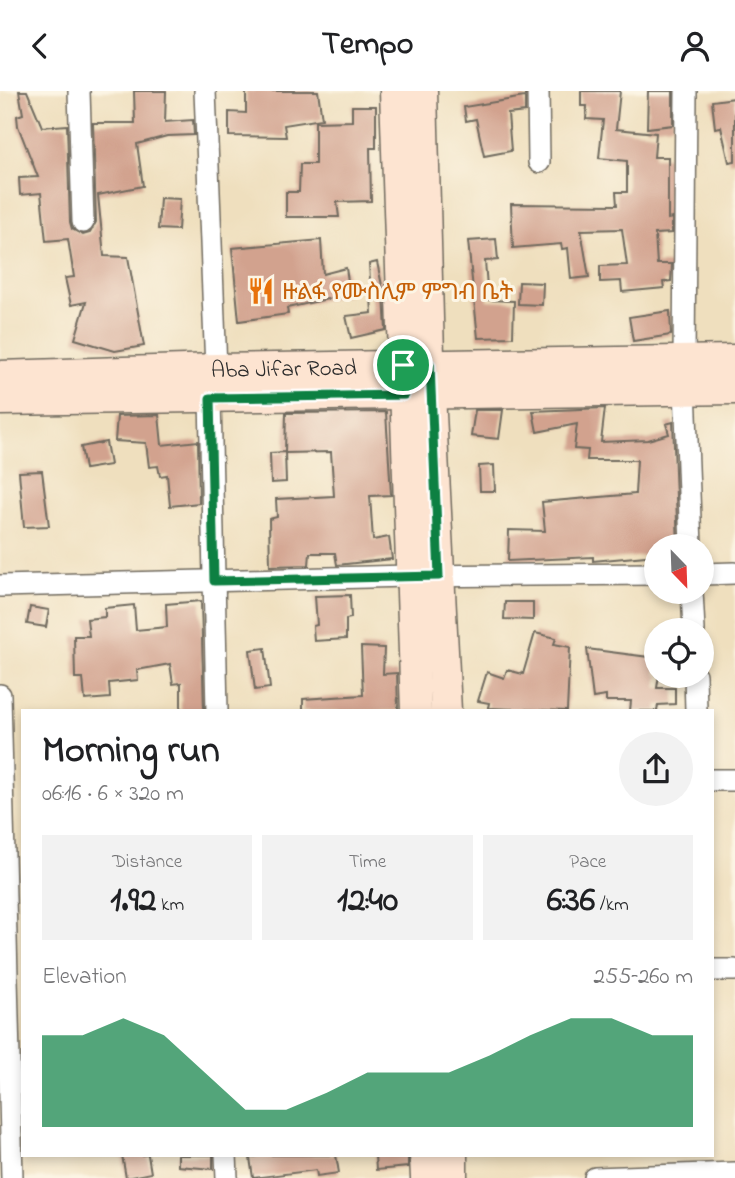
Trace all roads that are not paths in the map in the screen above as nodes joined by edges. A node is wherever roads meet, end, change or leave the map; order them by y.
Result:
1 (79, 91) edge
2 (205, 91) edge
3 (395, 91) edge
4 (422, 91) edge
5 (538, 91) edge
6 (686, 91) edge
7 (539, 162) dead end
8 (83, 222) dead end
9 (735, 360) edge
10 (684, 361) junction
11 (216, 369) junction
12 (0, 376) edge
13 (416, 380) junction
14 (735, 389) edge
15 (686, 390) junction
16 (210, 398) junction
17 (0, 400) edge
18 (691, 534) edge
19 (735, 573) edge
20 (644, 574) edge
21 (714, 574) edge
22 (409, 576) junction
23 (439, 576) junction
24 (214, 581) junction
25 (0, 586) edge
26 (695, 688) edge
27 (0, 695) edge
28 (217, 709) edge
29 (416, 709) edge
30 (446, 709) edge
31 (696, 709) edge
32 (714, 780) edge
33 (735, 780) edge
34 (9, 803) edge
35 (735, 969) edge
36 (714, 970) edge
37 (10, 996) edge
38 (226, 1157) edge
39 (425, 1157) edge
40 (452, 1157) edge
41 (710, 1169) edge
42 (735, 1173) edge
43 (12, 1178) edge
44 (227, 1178) edge
45 (426, 1178) edge
46 (452, 1178) edge
47 (595, 1178) edge

1 - 8 street
2 - 11 street
3 - 13 street
4 - 13 street
5 - 7 street
6 - 10 street
9 - 10 street, Aba Jifar Road
10 - 13 street, Aba Jifar Road
10 - 15 street
11 - 12 street, Aba Jifar Road
11 - 13 street, Aba Jifar Road
13 - 15 street, Aba Jifar Road
13 - 16 street, Aba Jifar Road
13 - 22 street
13 - 23 street
14 - 15 street, Aba Jifar Road
15 - 18 street
16 - 17 street, Aba Jifar Road
16 - 24 street
19 - 21 street
20 - 23 street
22 - 23 street
22 - 24 street
22 - 29 street
23 - 30 street
24 - 25 street
24 - 28 street
26 - 31 street
27 - 34 street
32 - 33 street
34 - 37 street
35 - 36 street
37 - 43 street
38 - 44 street
39 - 45 street
40 - 46 street
41 - 42 street
41 - 47 street

